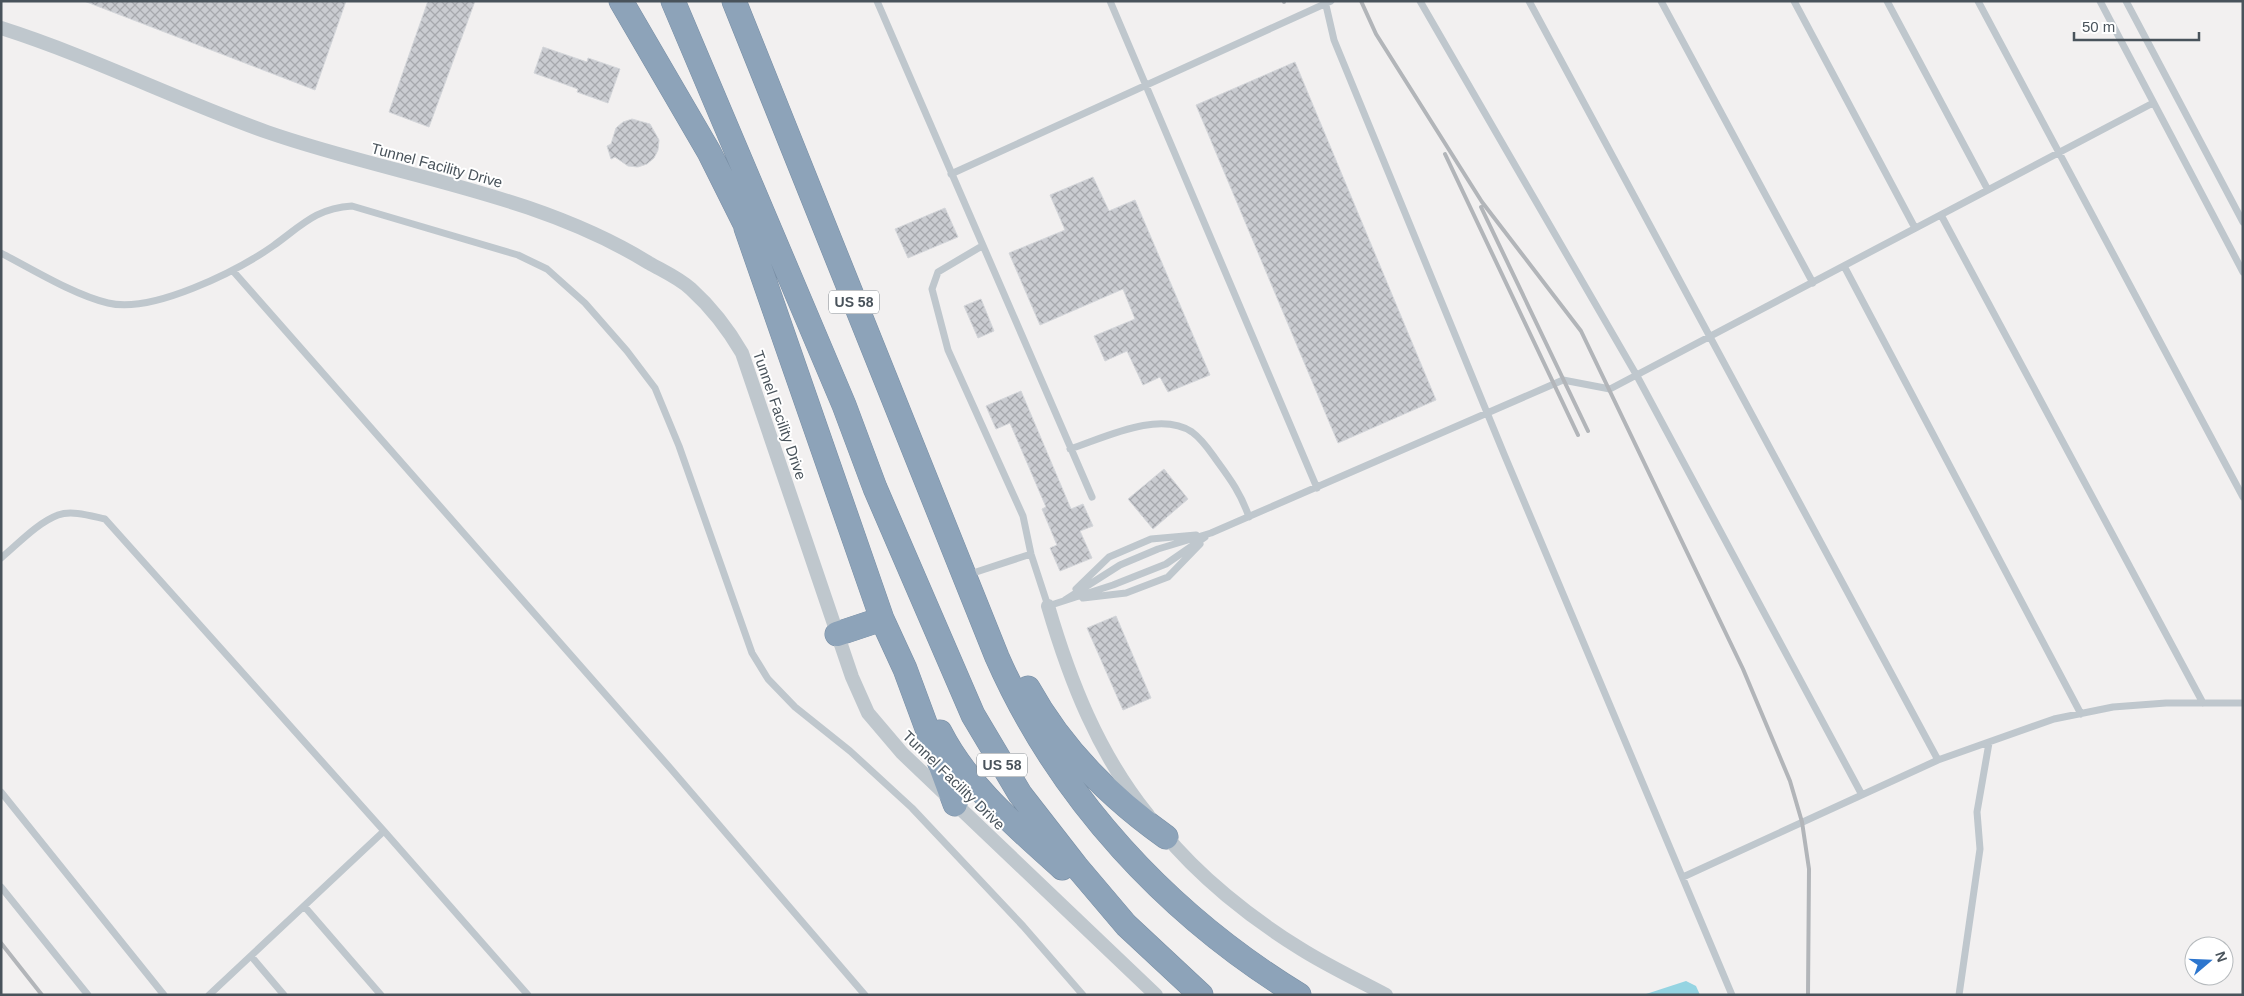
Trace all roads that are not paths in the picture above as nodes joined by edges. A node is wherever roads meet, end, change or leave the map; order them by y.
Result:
1 (621, 1) edge
2 (673, 1) edge
3 (733, 1) edge
4 (877, 1) edge
5 (1110, 1) edge
6 (1420, 1) edge
7 (1529, 1) edge
8 (1661, 1) edge
9 (1794, 1) edge
10 (1887, 1) edge
11 (1978, 1) edge
12 (2100, 1) edge
13 (2126, 1) edge
14 (1327, 2) edge
15 (1, 28) edge
16 (1146, 85) junction
17 (2153, 103) junction
18 (2059, 153) junction
19 (951, 174) junction
20 (1988, 190) junction
21 (1941, 215) junction
22 (2243, 222) edge
23 (746, 228) junction
24 (1915, 228) junction
25 (982, 246) junction
26 (1, 253) edge
27 (1844, 266) junction
28 (233, 271) junction
29 (2243, 272) edge
30 (1813, 282) junction
31 (1711, 336) junction
32 (1636, 376) junction
33 (1488, 415) junction
34 (1070, 449) junction
35 (875, 488) junction
36 (1317, 488) junction
37 (1092, 497) dead end
38 (2243, 497) edge
39 (1249, 517) junction
40 (1211, 533) junction
41 (1031, 554) junction
42 (1, 558) edge
43 (965, 576) junction
44 (1065, 600) junction
45 (1048, 606) junction
46 (882, 619) junction
47 (837, 634) junction
48 (905, 669) junction
49 (2204, 703) junction
50 (2243, 703) edge
51 (2081, 714) junction
52 (1989, 743) junction
53 (1938, 760) junction
54 (1, 792) edge
55 (1862, 795) junction
56 (955, 804) junction
57 (384, 831) junction
58 (1166, 837) junction
59 (1683, 877) junction
60 (1, 887) edge
61 (304, 906) junction
62 (1126, 925) junction
63 (251, 956) junction
64 (88, 995) edge
65 (164, 995) edge
66 (209, 995) edge
67 (284, 995) edge
68 (381, 995) edge
69 (528, 995) edge
70 (865, 995) edge
71 (1083, 995) edge
72 (1156, 995) edge
73 (1201, 995) edge
74 (1299, 995) edge
75 (1386, 995) edge
76 (1732, 995) edge
77 (1959, 995) edge

1 - 23 highway, US 58
2 - 35 highway
3 - 43 highway, US 58
4 - 19 lane
5 - 16 lane
6 - 32 lane
7 - 31 lane
8 - 30 lane
9 - 24 lane
10 - 20 lane
11 - 18 lane
12 - 17 lane
13 - 22 lane
14 - 16 lane
14 - 33 lane
15 - 47 street, Tunnel Facility Drive
16 - 19 lane
16 - 36 lane
17 - 18 lane
17 - 29 lane
18 - 20 lane
18 - 38 lane
19 - 25 lane
20 - 21 lane
21 - 24 lane
21 - 49 lane
23 - 35 highway, US 58
23 - 46 highway
24 - 27 lane
25 - 34 lane
25 - 41 lane
26 - 28 lane
27 - 30 lane
27 - 51 lane
28 - 70 lane
28 - 71 lane
30 - 31 lane
31 - 32 lane
31 - 53 lane
32 - 33 lane
32 - 55 lane
33 - 36 lane
33 - 59 lane
34 - 37 lane
34 - 39 lane
35 - 62 highway, US 58
36 - 39 lane
39 - 40 lane
40 - 44 lane
40 - 44 lane
40 - 44 lane
40 - 44 lane
41 - 43 lane
41 - 45 lane
42 - 57 lane
43 - 58 highway
43 - 74 highway, US 58
44 - 45 lane
45 - 58 street
46 - 47 highway
46 - 48 highway
47 - 56 street, Tunnel Facility Drive
48 - 56 highway
48 - 62 highway
49 - 50 lane
49 - 51 lane
51 - 52 lane
52 - 53 lane
52 - 77 lane
53 - 55 lane
54 - 65 lane
55 - 59 lane
56 - 72 street, Tunnel Facility Drive
57 - 61 lane
57 - 69 lane
58 - 75 street
59 - 76 lane
60 - 64 lane
61 - 63 lane
61 - 68 lane
62 - 73 highway, US 58
63 - 66 lane
63 - 67 lane

